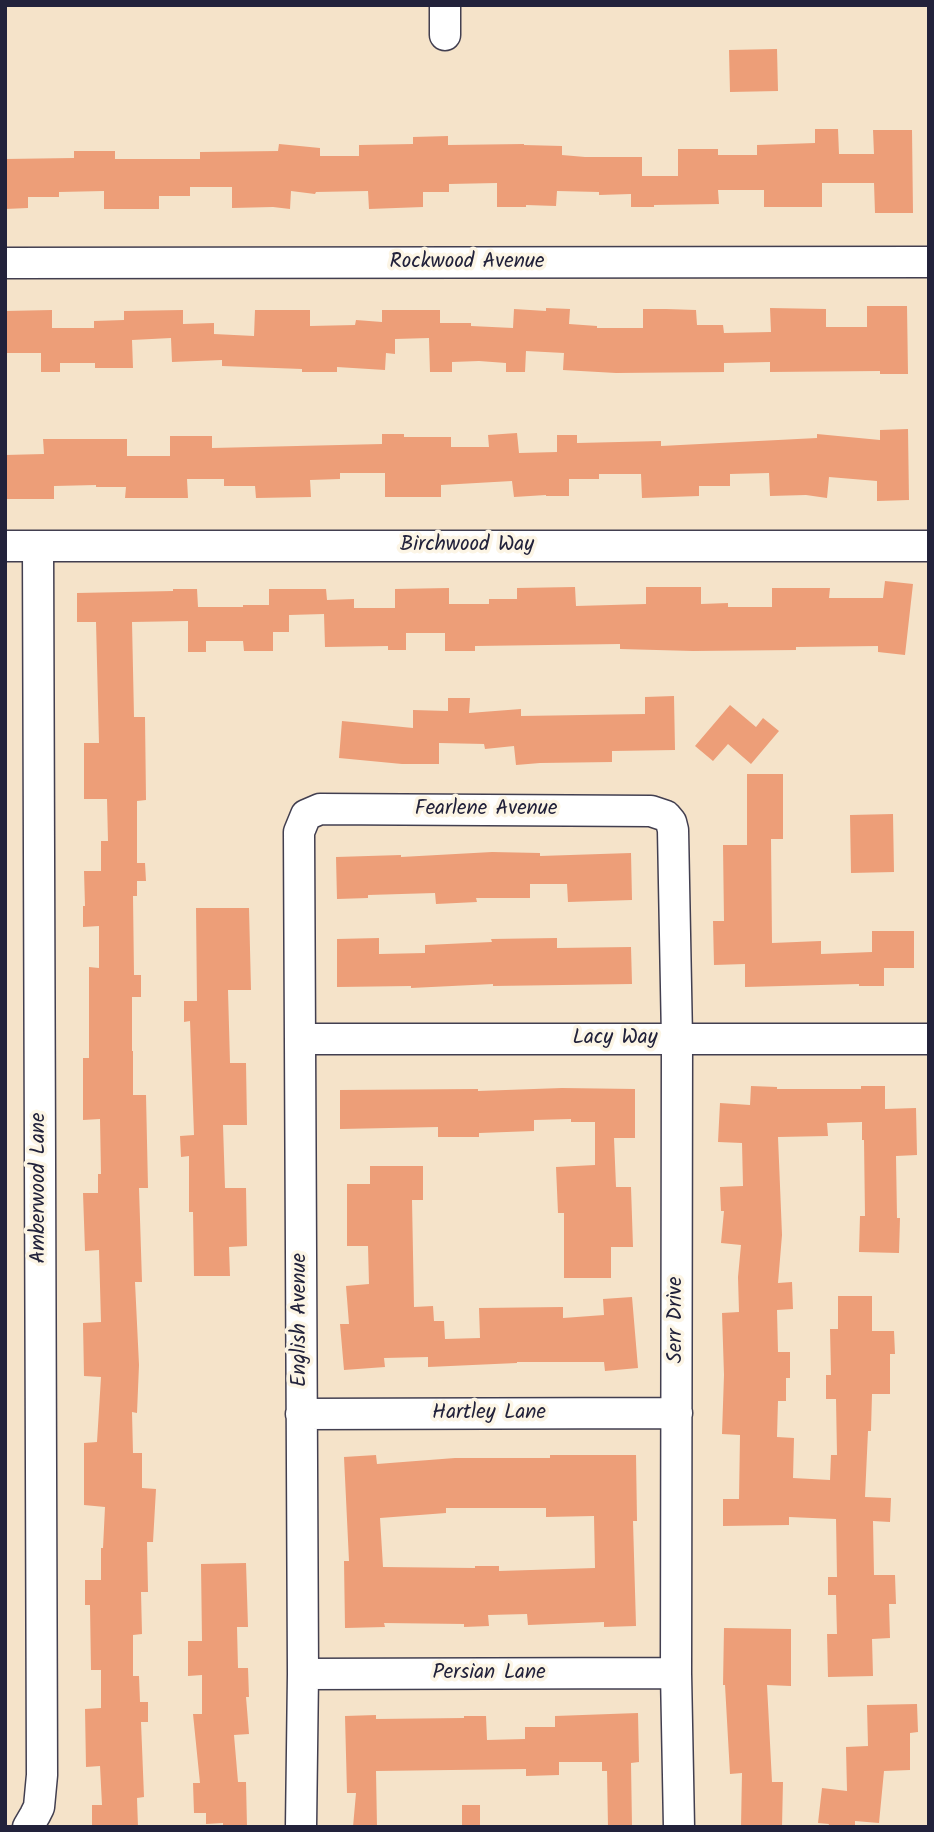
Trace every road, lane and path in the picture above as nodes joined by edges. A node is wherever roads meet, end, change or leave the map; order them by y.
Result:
1 (445, 5) edge
2 (444, 35) dead end
3 (929, 262) edge
4 (5, 263) edge
5 (5, 546) edge
6 (38, 546) junction
7 (929, 546) edge
8 (306, 815) joint
9 (666, 816) joint
10 (301, 1039) junction
11 (677, 1039) junction
12 (929, 1039) edge
13 (677, 1413) junction
14 (301, 1414) junction
15 (676, 1673) junction
16 (303, 1674) junction
17 (27, 1827) edge
18 (301, 1827) edge
19 (679, 1827) edge

1 - 2 street
3 - 4 street, Rockwood Avenue
5 - 6 street, Birchwood Way
6 - 7 street, Birchwood Way
6 - 17 street, Amberwood Lane
8 - 9 street, Fearlene Avenue
8 - 10 street, English Avenue
9 - 11 street, Serr Drive
10 - 11 street, Lacy Way
10 - 14 street, English Avenue
11 - 12 street, Lacy Way
11 - 13 street, Serr Drive
13 - 14 street, Hartley Lane
13 - 15 street, Serr Drive
14 - 16 street, English Avenue
15 - 16 street, Persian Lane
15 - 19 street, Serr Drive
16 - 18 street, English Avenue

